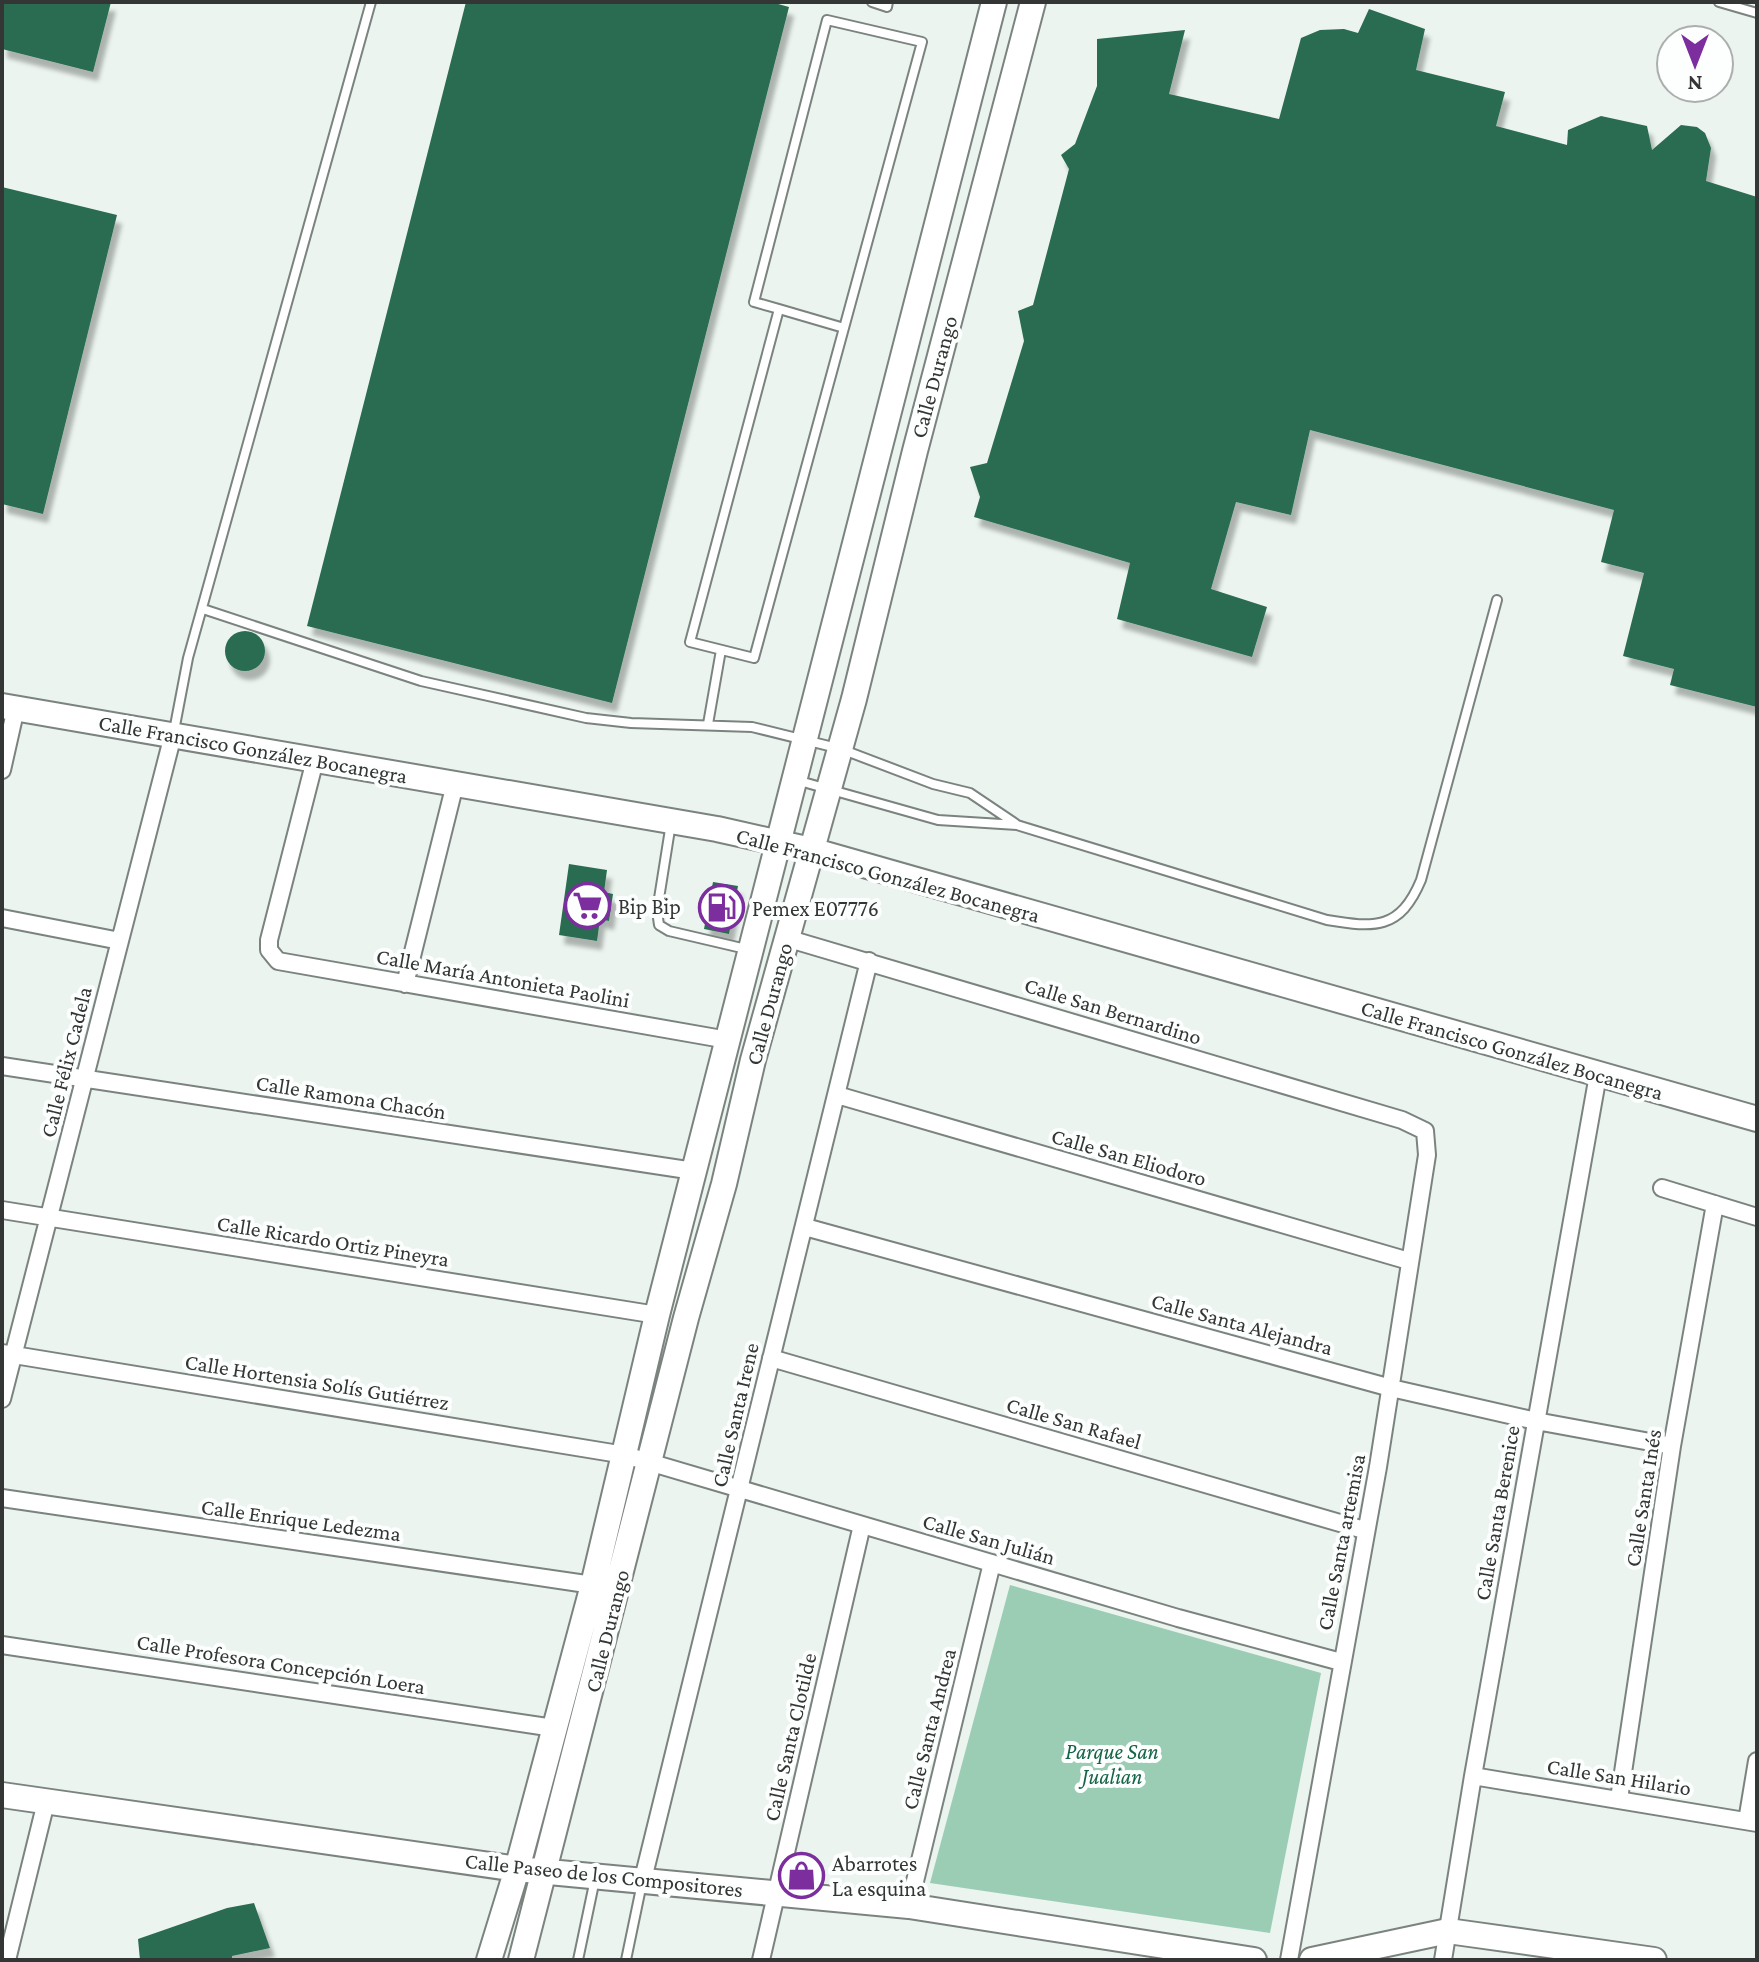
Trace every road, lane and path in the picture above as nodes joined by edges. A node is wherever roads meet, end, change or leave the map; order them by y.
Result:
1 (371, 2) edge
2 (872, 2) edge
3 (888, 2) edge
4 (994, 2) edge
5 (1033, 2) edge
6 (1719, 2) edge
7 (1757, 13) edge
8 (779, 309) junction
9 (844, 328) junction
10 (1497, 600) dead end
11 (203, 609) junction
12 (721, 650) junction
13 (9, 707) edge
14 (708, 724) junction
15 (173, 735) junction
16 (804, 741) junction
17 (841, 749) junction
18 (315, 760) junction
19 (2, 770) edge
20 (795, 780) junction
21 (455, 784) junction
22 (829, 789) junction
23 (671, 821) junction
24 (1017, 825) junction
25 (778, 843) junction
26 (811, 850) junction
27 (2, 918) edge
28 (786, 938) junction
29 (120, 941) junction
30 (751, 950) junction
31 (869, 961) junction
32 (405, 984) junction
33 (728, 1040) junction
34 (2, 1066) edge
35 (1598, 1075) junction
36 (84, 1080) junction
37 (837, 1095) junction
38 (1757, 1119) edge
39 (1425, 1131) joint
40 (694, 1171) junction
41 (1662, 1188) dead end
42 (1715, 1204) junction
43 (2, 1210) edge
44 (1757, 1217) edge
45 (48, 1218) junction
46 (805, 1227) junction
47 (1409, 1261) junction
48 (657, 1315) junction
49 (8, 1354) edge
50 (771, 1358) junction
51 (1391, 1388) junction
52 (2, 1399) edge
53 (1536, 1421) junction
54 (1672, 1446) junction
55 (625, 1455) junction
56 (649, 1461) junction
57 (740, 1488) junction
58 (2, 1498) edge
59 (862, 1525) junction
60 (1364, 1530) junction
61 (992, 1563) junction
62 (593, 1585) junction
63 (2, 1645) edge
64 (1341, 1662) junction
65 (554, 1728) junction
66 (1757, 1761) edge
67 (1473, 1776) junction
68 (2, 1795) edge
69 (1619, 1799) junction
70 (46, 1802) junction
71 (1752, 1822) edge
72 (517, 1869) junction
73 (546, 1872) junction
74 (595, 1876) junction
75 (643, 1879) junction
76 (776, 1893) junction
77 (909, 1906) junction
78 (1448, 1931) junction
79 (7, 1960) edge
80 (489, 1960) edge
81 (521, 1960) edge
82 (578, 1960) edge
83 (626, 1960) edge
84 (761, 1960) edge
85 (1254, 1960) edge
86 (1289, 1960) edge
87 (1312, 1960) edge
88 (1443, 1960) edge
89 (1654, 1960) edge

1 - 11 lane
2 - 3 lane
4 - 16 main road, Calle Durango
5 - 17 main road, Calle Durango
6 - 7 lane
8 - 9 lane
8 - 9 lane
8 - 12 lane
9 - 12 lane
10 - 24 lane
11 - 14 lane
11 - 15 lane
12 - 14 lane
13 - 15 main road, Calle Francisco González Bocanegra
13 - 19 street
14 - 16 lane
15 - 18 main road, Calle Francisco González Bocanegra
15 - 29 street, Calle Félix Cadela
16 - 17 lane
16 - 20 main road, Calle Durango
17 - 22 main road, Calle Durango
17 - 24 lane
18 - 21 main road, Calle Francisco González Bocanegra
18 - 32 street, Calle María Antonieta Paolini
20 - 22 lane
20 - 25 main road, Calle Durango
21 - 23 main road, Calle Francisco González Bocanegra
21 - 32 street
22 - 24 lane
22 - 26 main road, Calle Durango
23 - 25 main road, Calle Francisco González Bocanegra
23 - 30 lane
25 - 26 main road, Calle Francisco González Bocanegra
25 - 30 main road, Calle Durango
26 - 28 main road, Calle Durango
26 - 35 main road, Calle Francisco González Bocanegra
27 - 29 street
28 - 31 street, Calle San Bernardino
28 - 56 main road, Calle Durango
29 - 36 street, Calle Félix Cadela
30 - 33 main road, Calle Durango
31 - 37 street, Calle Santa Irene
31 - 39 street, Calle San Bernardino
32 - 33 street, Calle María Antonieta Paolini
33 - 40 main road, Calle Durango
34 - 36 street, Calle Ramona Chacón
35 - 38 main road, Calle Francisco González Bocanegra
35 - 53 street, Calle Santa Berenice
36 - 40 street, Calle Ramona Chacón
36 - 45 street, Calle Félix Cadela
37 - 46 street, Calle Santa Irene
37 - 47 street, Calle San Eliodoro
39 - 47 street, Calle Santa artemisa
40 - 48 main road, Calle Durango
41 - 42 street
42 - 44 street
42 - 54 street, Calle Santa Inés
43 - 45 street, Calle Ricardo Ortiz Pineyra
45 - 48 street, Calle Ricardo Ortiz Pineyra
45 - 49 street, Calle Félix Cadela
46 - 50 street, Calle Santa Irene
46 - 51 street, Calle Santa Alejandra
47 - 51 street, Calle Santa artemisa
48 - 55 main road, Calle Durango
49 - 52 street, Calle Félix Cadela
49 - 55 street, Calle Hortensia Solís Gutiérrez
50 - 57 street, Calle Santa Irene
50 - 60 street, Calle San Rafael
51 - 53 street, Calle Santa Alejandra
51 - 60 street, Calle Santa artemisa
53 - 54 street, Calle Santa Alejandra
53 - 67 street, Calle Santa Berenice
54 - 69 street, Calle Santa Inés
55 - 56 street, Calle San Julián
55 - 62 main road, Calle Durango
56 - 57 street, Calle San Julián
56 - 73 main road, Calle Durango
57 - 59 street, Calle San Julián
57 - 75 street, Calle Santa Irene
58 - 62 street, Calle Enrique Ledezma
59 - 61 street, Calle San Julián
59 - 76 street, Calle Santa Clotilde
60 - 64 street, Calle Santa artemisa
61 - 64 street, Calle San Julián
61 - 77 street, Calle Santa Andrea
62 - 65 main road, Calle Durango
63 - 65 street, Calle Profesora Concepción Loera
64 - 86 street, Calle Santa artemisa
65 - 72 main road, Calle Durango
66 - 71 street
67 - 69 street, Calle San Hilario
67 - 78 street, Calle Santa Berenice
68 - 70 main road, Calle Paseo de los Compositores
69 - 71 street, Calle San Hilario
70 - 72 main road, Calle Paseo de los Compositores
70 - 79 street
72 - 73 main road, Calle Paseo de los Compositores
72 - 80 main road, Calle Durango
73 - 74 main road, Calle Paseo de los Compositores
73 - 81 main road, Calle Durango
74 - 75 main road, Calle Paseo de los Compositores
74 - 82 lane
75 - 76 main road, Calle Paseo de los Compositores
75 - 83 lane
76 - 77 main road, Calle Paseo de los Compositores
76 - 84 street, Calle Santa Clotilde
77 - 85 main road, Calle Paseo de los Compositores
78 - 87 main road
78 - 88 street, Calle Santa Berenice
78 - 89 main road

